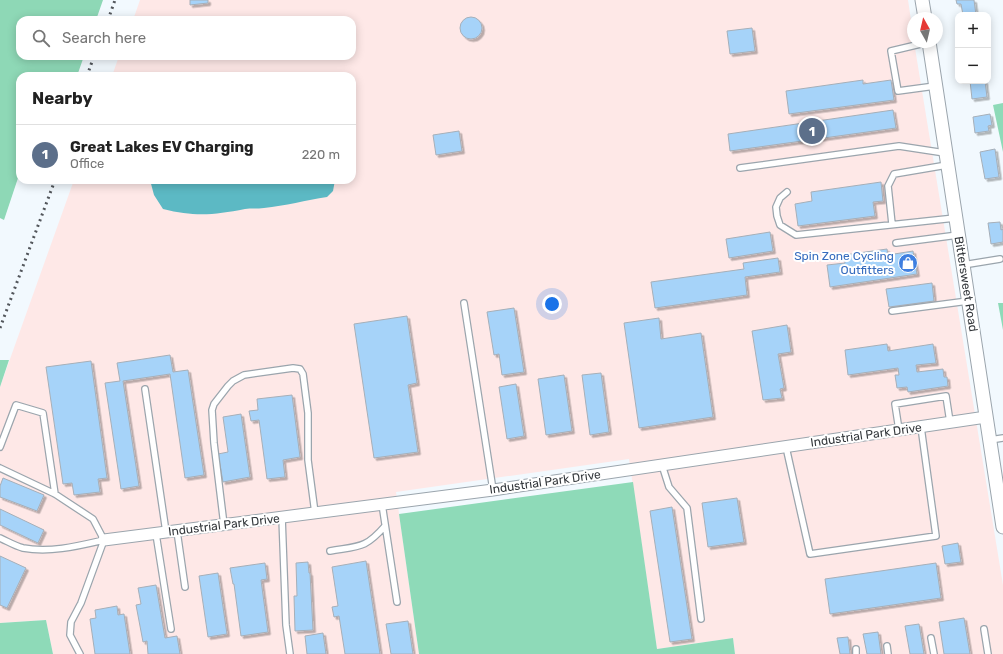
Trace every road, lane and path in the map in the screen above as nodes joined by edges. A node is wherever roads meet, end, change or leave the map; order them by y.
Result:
1 (922, 0) edge
2 (924, 12) edge
3 (907, 47) edge
4 (930, 48) edge
5 (936, 86) junction
6 (947, 159) junction
7 (740, 168) dead end
8 (787, 192) dead end
9 (956, 218) junction
10 (892, 224) junction
11 (958, 235) junction
12 (896, 243) dead end
13 (1000, 259) dead end
14 (963, 266) junction
15 (968, 301) junction
16 (464, 303) dead end
17 (892, 311) dead end
18 (145, 389) dead end
19 (986, 417) junction
20 (950, 422) junction
21 (921, 427) junction
22 (899, 430) junction
23 (1003, 438) edge
24 (990, 440) junction
25 (0, 447) edge
26 (786, 447) junction
27 (662, 465) junction
28 (0, 468) edge
29 (492, 490) junction
30 (55, 494) junction
31 (382, 504) junction
32 (315, 513) junction
33 (282, 517) junction
34 (224, 525) junction
35 (385, 526) junction
36 (1003, 527) edge
37 (166, 532) junction
38 (0, 538) edge
39 (104, 540) junction
40 (330, 551) dead end
41 (185, 587) dead end
42 (396, 602) dead end
43 (701, 620) dead end
44 (171, 629) dead end
45 (984, 629) dead end
46 (931, 638) dead end
47 (887, 646) dead end
48 (80, 654) edge
49 (290, 654) edge
50 (888, 654) edge
51 (934, 654) edge
52 (988, 654) edge

1 - 2 street
3 - 5 lane
4 - 5 street, Bittersweet Road
5 - 6 street, Bittersweet Road
6 - 7 lane
6 - 9 street, Bittersweet Road
6 - 10 lane
8 - 10 lane
9 - 10 lane
9 - 11 street, Bittersweet Road
11 - 12 lane
11 - 14 street, Bittersweet Road
13 - 14 lane
14 - 15 street, Bittersweet Road
15 - 17 lane
15 - 19 street, Bittersweet Road
16 - 29 lane
18 - 37 lane
19 - 20 street, Industrial Park Drive
19 - 24 street, Bittersweet Road
20 - 21 street, Industrial Park Drive
20 - 22 lane
21 - 22 street, Industrial Park Drive
21 - 26 lane
22 - 26 street, Industrial Park Drive
23 - 24 lane
24 - 36 street, Bittersweet Road
25 - 30 lane
26 - 27 street, Industrial Park Drive
27 - 29 street, Industrial Park Drive
27 - 43 lane
28 - 30 lane
29 - 31 street, Industrial Park Drive
30 - 39 lane
31 - 32 street, Industrial Park Drive
31 - 35 lane
32 - 33 street, Industrial Park Drive
32 - 34 lane
33 - 34 street, Industrial Park Drive
33 - 49 lane
34 - 37 street, Industrial Park Drive
35 - 40 lane
35 - 42 lane
37 - 39 street, Industrial Park Drive
37 - 41 lane
37 - 44 lane
38 - 39 lane
39 - 48 lane
45 - 52 lane
46 - 51 lane
47 - 50 lane

